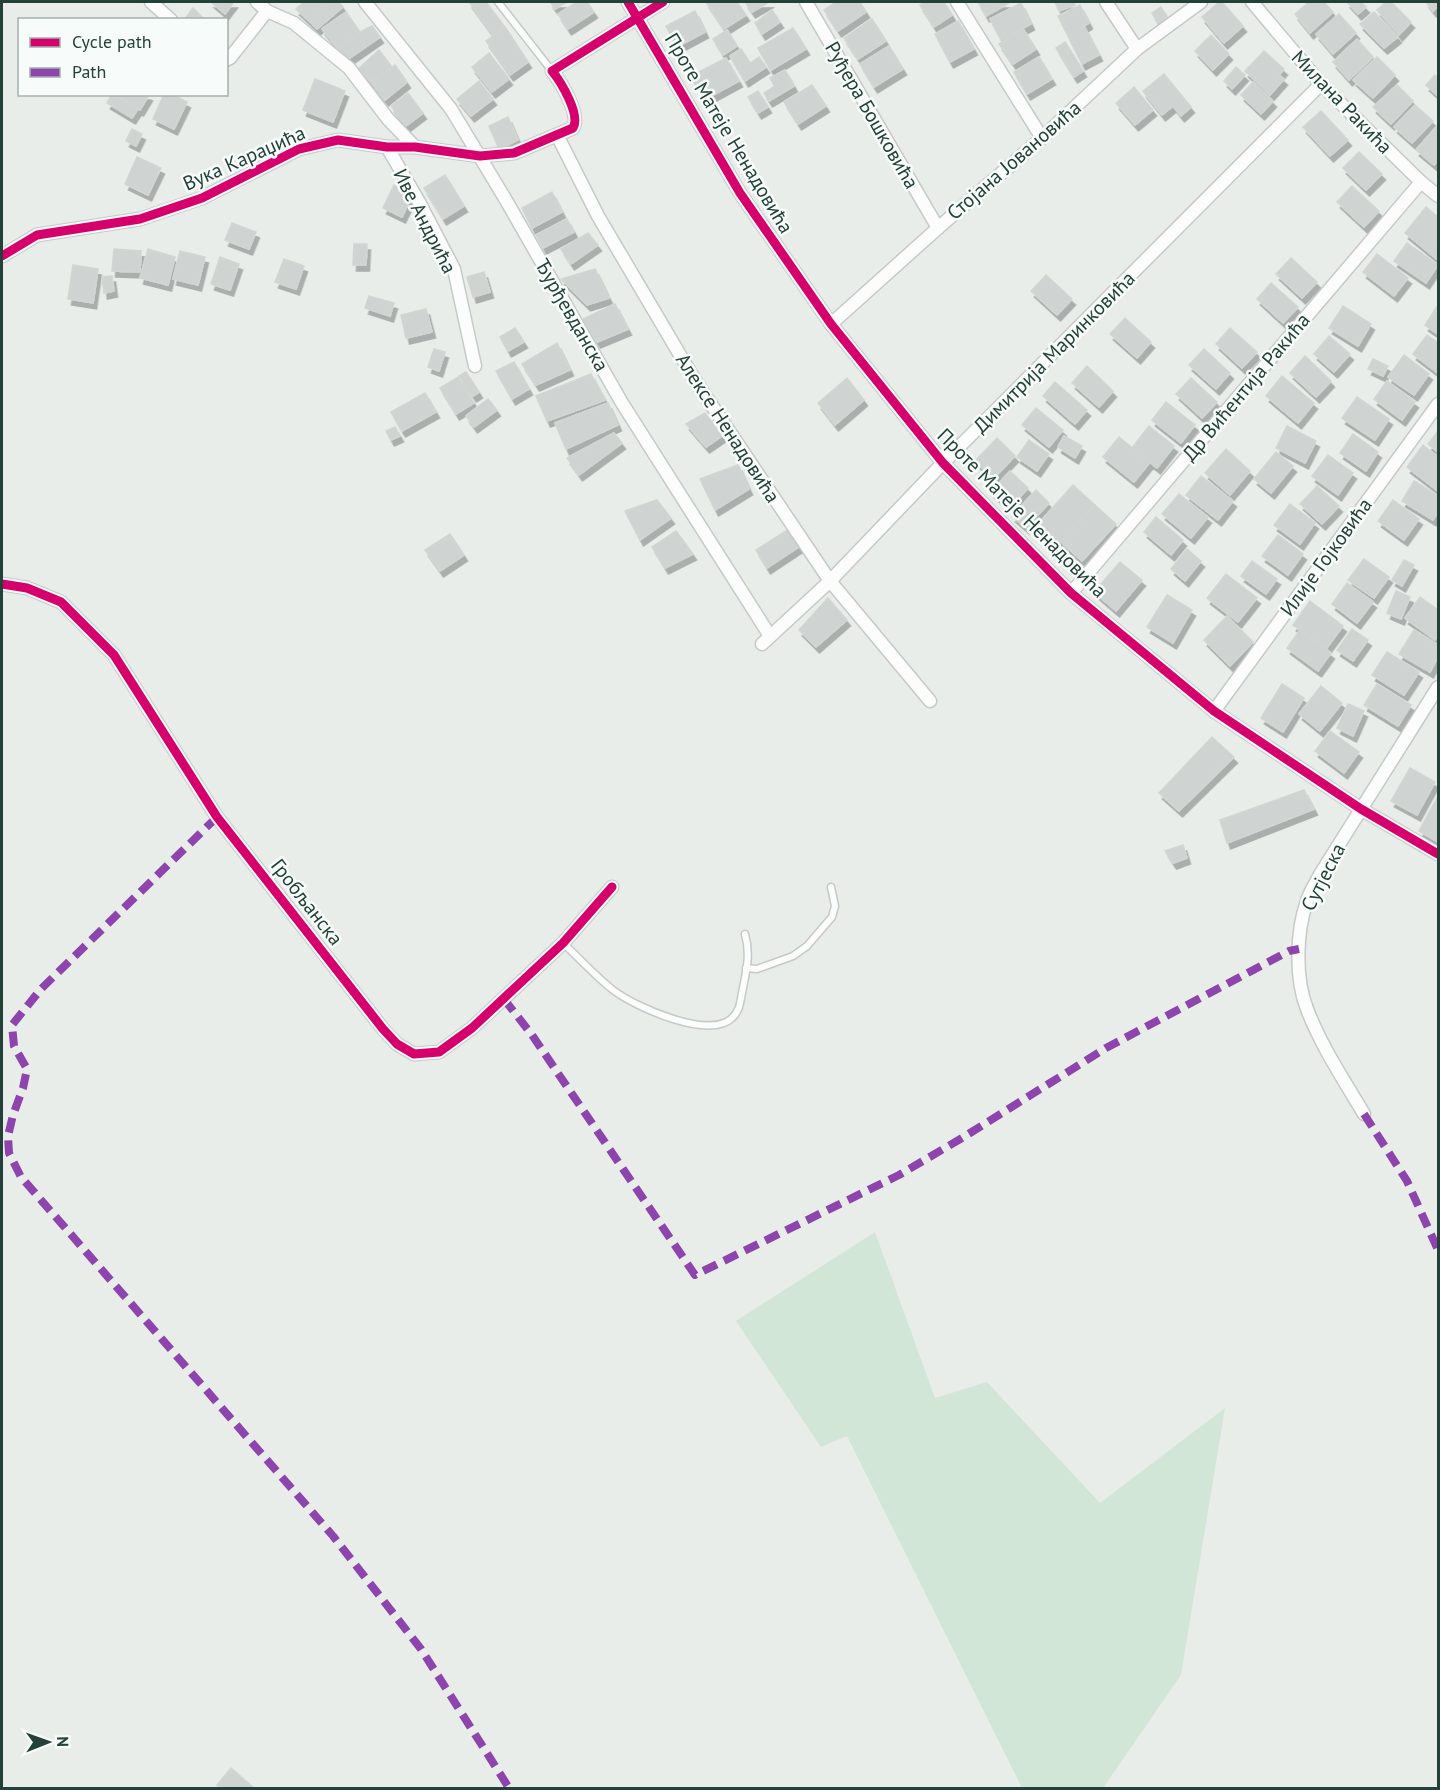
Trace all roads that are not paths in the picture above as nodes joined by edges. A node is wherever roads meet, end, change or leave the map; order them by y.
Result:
1 (151, 2) edge
2 (257, 2) edge
3 (365, 2) edge
4 (498, 2) edge
5 (628, 2) edge
6 (663, 2) edge
7 (806, 2) edge
8 (957, 2) edge
9 (1106, 2) edge
10 (1201, 2) edge
11 (1252, 2) edge
12 (267, 11) junction
13 (638, 17) junction
14 (169, 18) edge
15 (1137, 49) junction
16 (228, 59) edge
17 (556, 69) junction
18 (1321, 84) junction
19 (557, 135) junction
20 (1042, 138) junction
21 (387, 147) junction
22 (415, 147) junction
23 (480, 156) junction
24 (1422, 182) junction
25 (1438, 196) edge
26 (938, 228) junction
27 (2, 256) edge
28 (831, 324) junction
29 (475, 366) dead end
30 (1438, 404) edge
31 (943, 463) junction
32 (830, 581) junction
33 (2, 584) edge
34 (1071, 593) junction
35 (766, 640) joint
36 (1438, 687) edge
37 (930, 701) dead end
38 (1214, 711) junction
39 (1361, 808) junction
40 (1438, 854) edge
41 (612, 887) dead end
42 (831, 887) dead end
43 (745, 934) dead end
44 (563, 943) junction
45 (747, 968) junction
46 (1364, 1114) dead end

1 - 14 street
2 - 12 street, Иве Андрића
3 - 23 street, Ђурђевданска
4 - 17 lane
5 - 13 street, Проте Матеје Ненадовића
6 - 13 street
7 - 26 street, Руђера Бошковића
8 - 20 street
9 - 15 street
10 - 15 street, Стојана Јовановића
11 - 18 street, Милана Ракића
12 - 16 street
12 - 22 street, Иве Андрића
13 - 17 street
13 - 28 street, Проте Матеје Ненадовића
15 - 20 street, Стојана Јовановића
17 - 19 street, Вука Караџића
18 - 24 street, Милана Ракића
18 - 31 street, Димитрија Маринковића
19 - 23 street, Вука Караџића
19 - 32 street, Алексе Ненадовића
20 - 26 street, Стојана Јовановића
21 - 22 street, Вука Караџића
21 - 27 street, Вука Караџића
21 - 29 street, Иве Андрића
22 - 23 street, Вука Караџића
23 - 35 street, Ђурђевданска
24 - 25 street, Милана Ракића
24 - 34 street, Др Вићентија Ракића
26 - 28 street, Стојана Јовановића
28 - 31 street, Проте Матеје Ненадовића
30 - 38 street, Илије Гојковића
31 - 32 street, Димитрија Маринковића
31 - 34 street, Проте Матеје Ненадовића
32 - 35 street, Димитрија Маринковића
32 - 37 street, Алексе Ненадовића
33 - 44 street, Гробљанска
34 - 38 street, Проте Матеје Ненадовића
36 - 39 street, Сутјеска
38 - 39 street, Проте Матеје Ненадовића
39 - 40 street, Проте Матеје Ненадовића
39 - 46 street, Сутјеска
41 - 44 street, Гробљанска
42 - 45 lane
43 - 45 lane
44 - 45 lane

